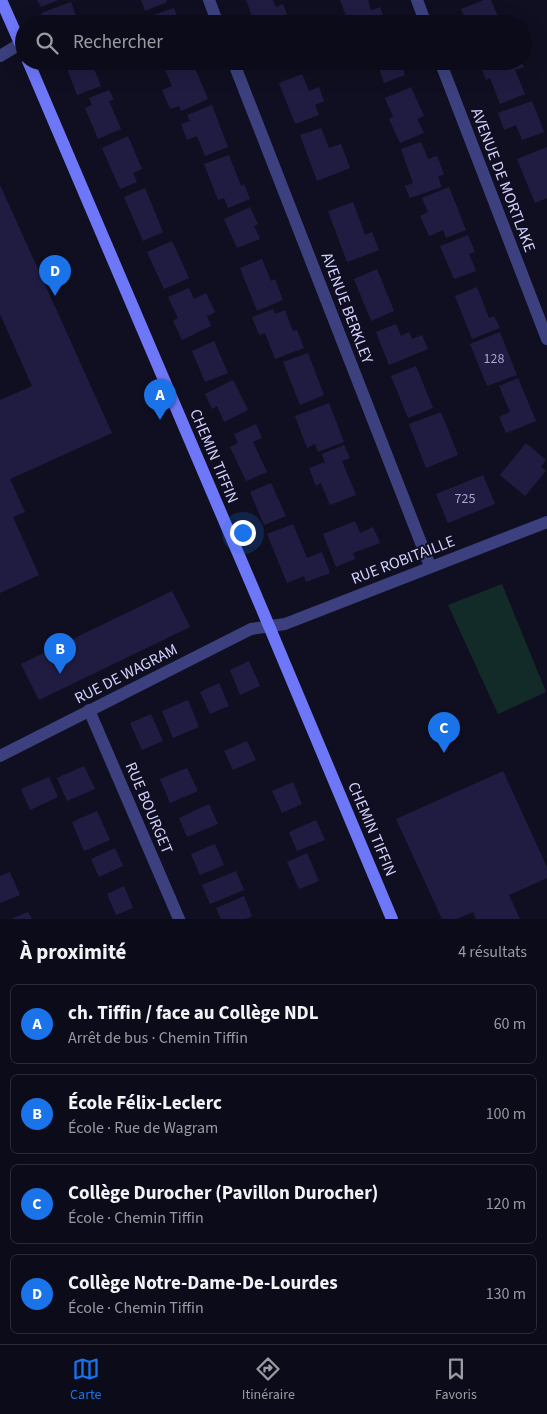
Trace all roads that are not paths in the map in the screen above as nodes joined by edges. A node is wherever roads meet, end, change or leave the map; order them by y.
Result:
1 (1, 0) edge
2 (209, 0) edge
3 (417, 0) edge
4 (215, 15) edge
5 (423, 15) edge
6 (15, 32) edge
7 (15, 51) edge
8 (0, 56) edge
9 (32, 70) edge
10 (237, 70) edge
11 (443, 70) edge
12 (547, 339) edge
13 (547, 522) edge
14 (430, 566) junction
15 (270, 627) junction
16 (89, 710) junction
17 (0, 756) edge
18 (179, 919) edge
19 (392, 919) edge

1 - 6 street
2 - 4 street
3 - 5 street
7 - 8 street
9 - 15 street, CHEMIN TIFFIN
10 - 14 street, AVENUE BERKLEY
11 - 12 street, AVENUE DE MORTLAKE
13 - 14 street, RUE ROBITAILLE
14 - 15 street, RUE ROBITAILLE
15 - 16 street, RUE DE WAGRAM
15 - 19 street, CHEMIN TIFFIN
16 - 17 street, RUE DE WAGRAM
16 - 18 street, RUE BOURGET

